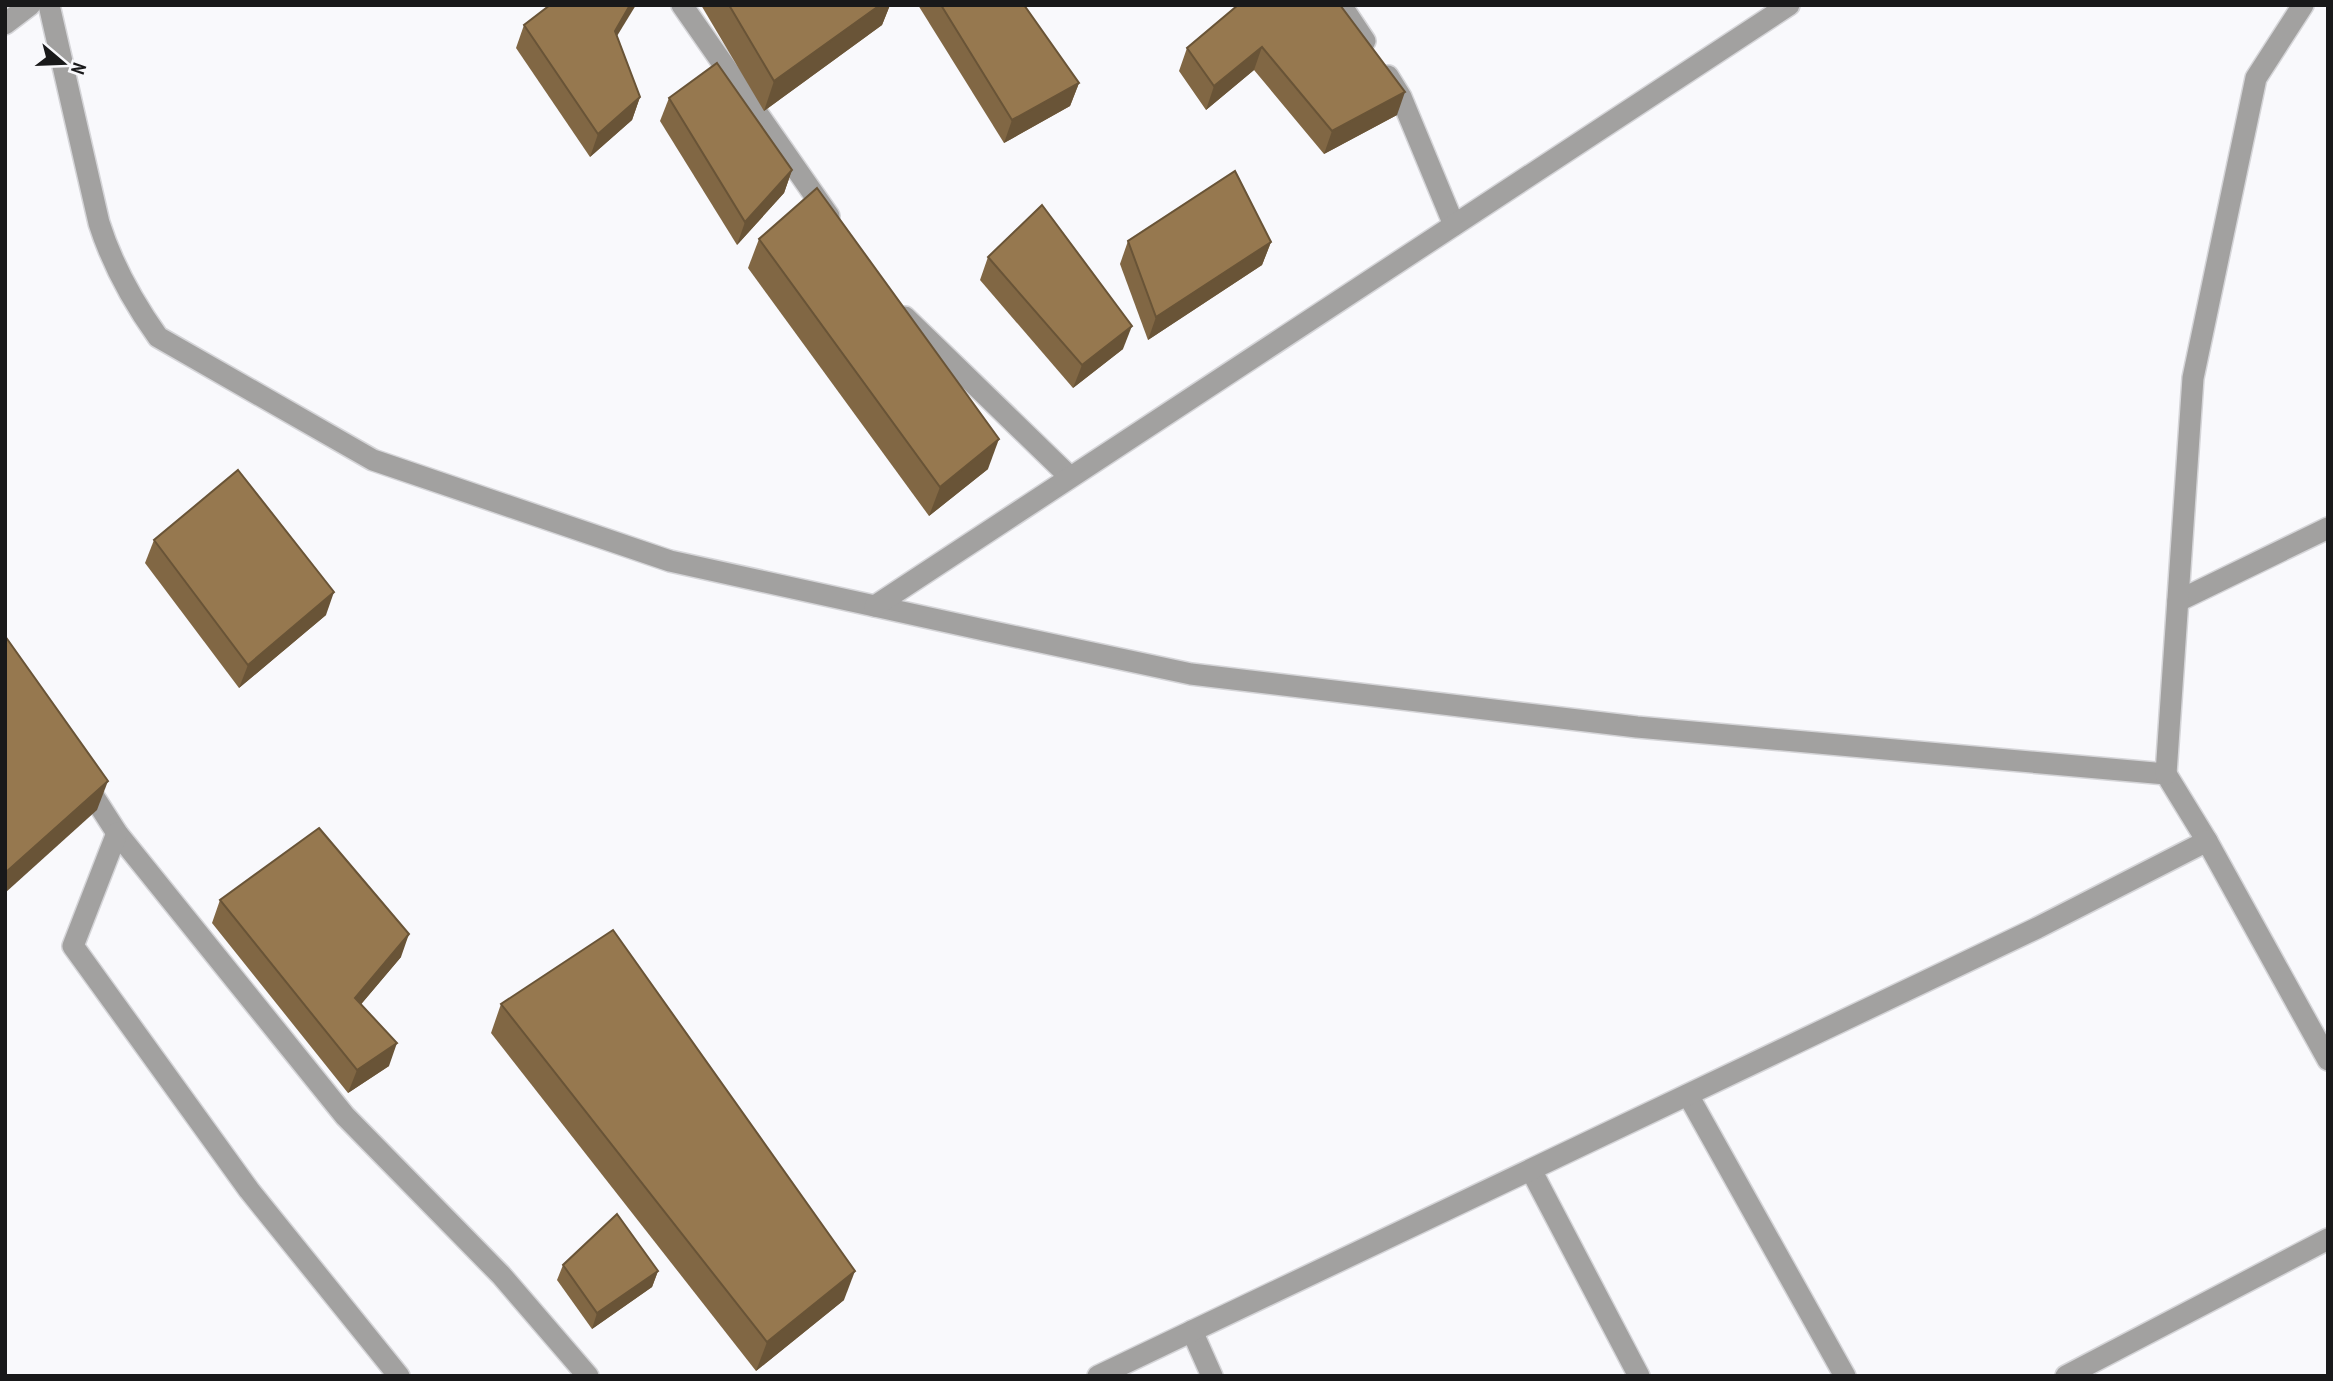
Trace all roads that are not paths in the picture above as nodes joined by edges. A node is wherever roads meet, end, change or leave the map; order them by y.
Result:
1 (30, 5) edge
2 (49, 5) edge
3 (682, 5) edge
4 (1341, 5) edge
5 (1790, 5) edge
6 (2303, 5) edge
7 (5, 24) edge
8 (1454, 225) junction
9 (843, 236) edge
10 (887, 301) edge
11 (1070, 477) junction
12 (2328, 527) edge
13 (2178, 601) junction
14 (875, 606) junction
15 (72, 764) edge
16 (2166, 775) junction
17 (117, 833) junction
18 (2207, 841) junction
19 (2328, 1060) edge
20 (1688, 1095) junction
21 (1531, 1170) junction
22 (2328, 1239) edge
23 (1192, 1331) junction
24 (399, 1376) edge
25 (588, 1376) edge
26 (1098, 1376) edge
27 (1212, 1376) edge
28 (1639, 1376) edge
29 (1845, 1376) edge
30 (2066, 1376) edge

1 - 7 street
2 - 14 street
3 - 9 street
4 - 8 street
5 - 8 street
6 - 13 street
8 - 11 street
10 - 11 street
11 - 14 street
12 - 13 street
13 - 16 street
14 - 16 street
15 - 17 street
16 - 18 street
17 - 24 street
17 - 25 street
18 - 19 street
18 - 20 street
20 - 21 street
20 - 29 street
21 - 23 street
21 - 28 street
22 - 30 street
23 - 26 street
23 - 27 street

